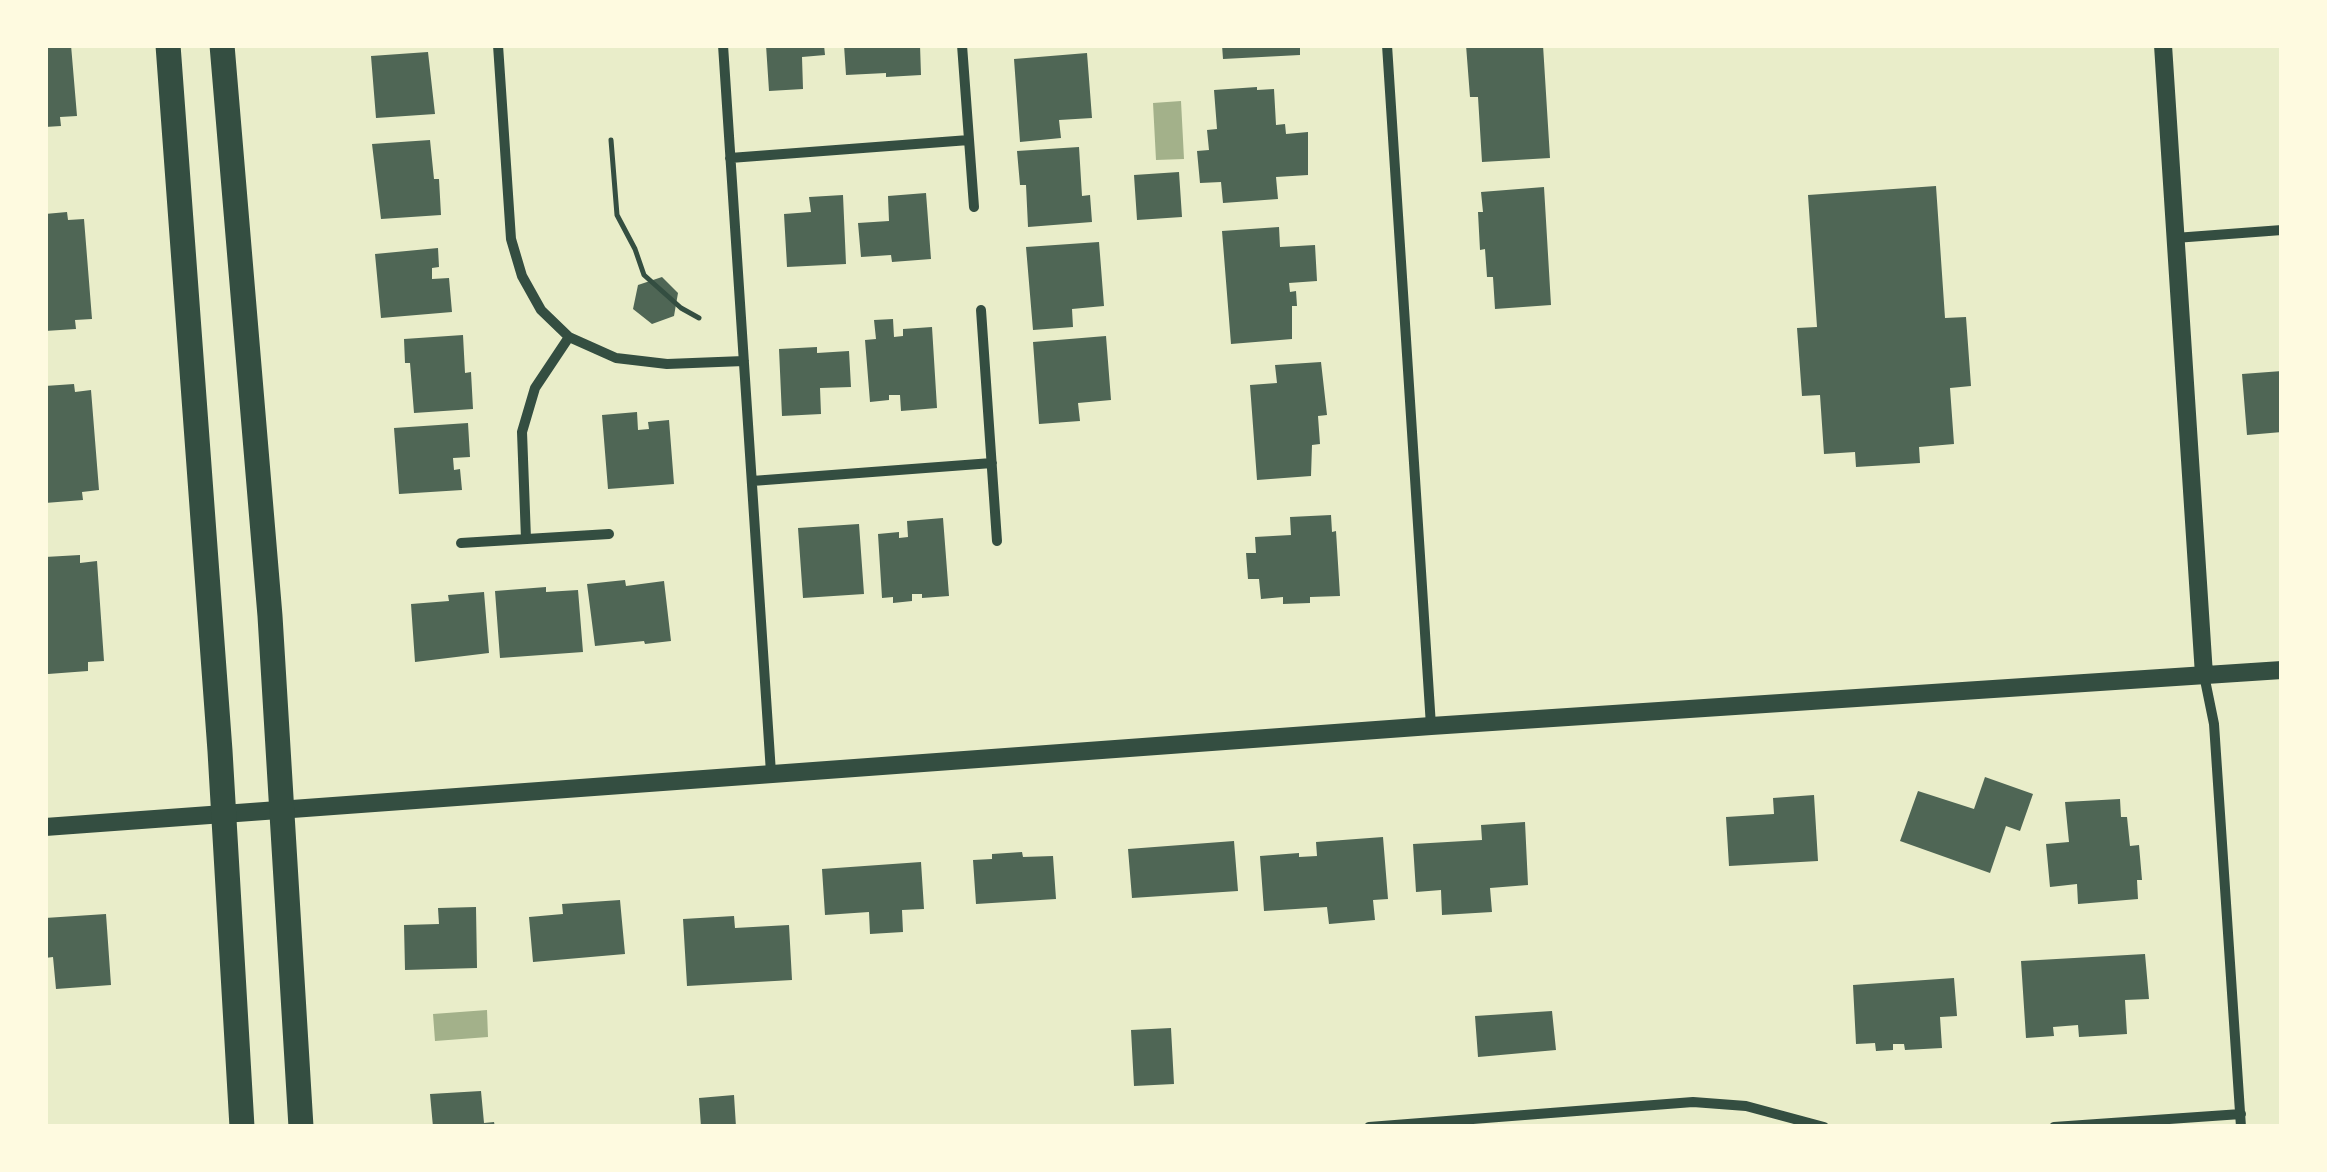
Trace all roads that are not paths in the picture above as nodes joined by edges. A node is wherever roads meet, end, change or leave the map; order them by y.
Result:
1 (168, 45) edge
2 (222, 45) edge
3 (498, 45) edge
4 (722, 45) edge
5 (962, 45) edge
6 (1387, 45) edge
7 (2163, 45) edge
8 (969, 140) junction
9 (730, 158) junction
10 (974, 207) dead end
11 (2282, 230) edge
12 (2175, 238) junction
13 (980, 310) dead end
14 (569, 337) junction
15 (744, 361) junction
16 (992, 463) junction
17 (752, 480) junction
18 (609, 534) dead end
19 (526, 538) junction
20 (997, 541) dead end
21 (461, 543) dead end
22 (2282, 670) edge
23 (2204, 675) junction
24 (1431, 726) junction
25 (772, 773) junction
26 (282, 810) junction
27 (222, 814) junction
28 (45, 828) edge
29 (2240, 1114) junction
30 (242, 1127) edge
31 (301, 1127) edge
32 (1369, 1127) edge
33 (1824, 1127) edge
34 (2054, 1127) edge
35 (2242, 1127) edge

1 - 27 main road
2 - 26 main road
3 - 14 street
4 - 9 street
5 - 8 street
6 - 24 street
7 - 12 street
8 - 9 street
8 - 10 street
9 - 15 street
11 - 12 street
12 - 23 street
13 - 16 street
14 - 15 street
14 - 19 street
15 - 17 street
16 - 17 street
16 - 20 street
17 - 25 street
18 - 19 street
19 - 21 street
22 - 23 street
23 - 24 street
23 - 29 street
24 - 25 street
25 - 26 street
26 - 27 street
26 - 31 main road
27 - 28 street
27 - 30 main road
29 - 34 street
29 - 35 street
32 - 33 street

